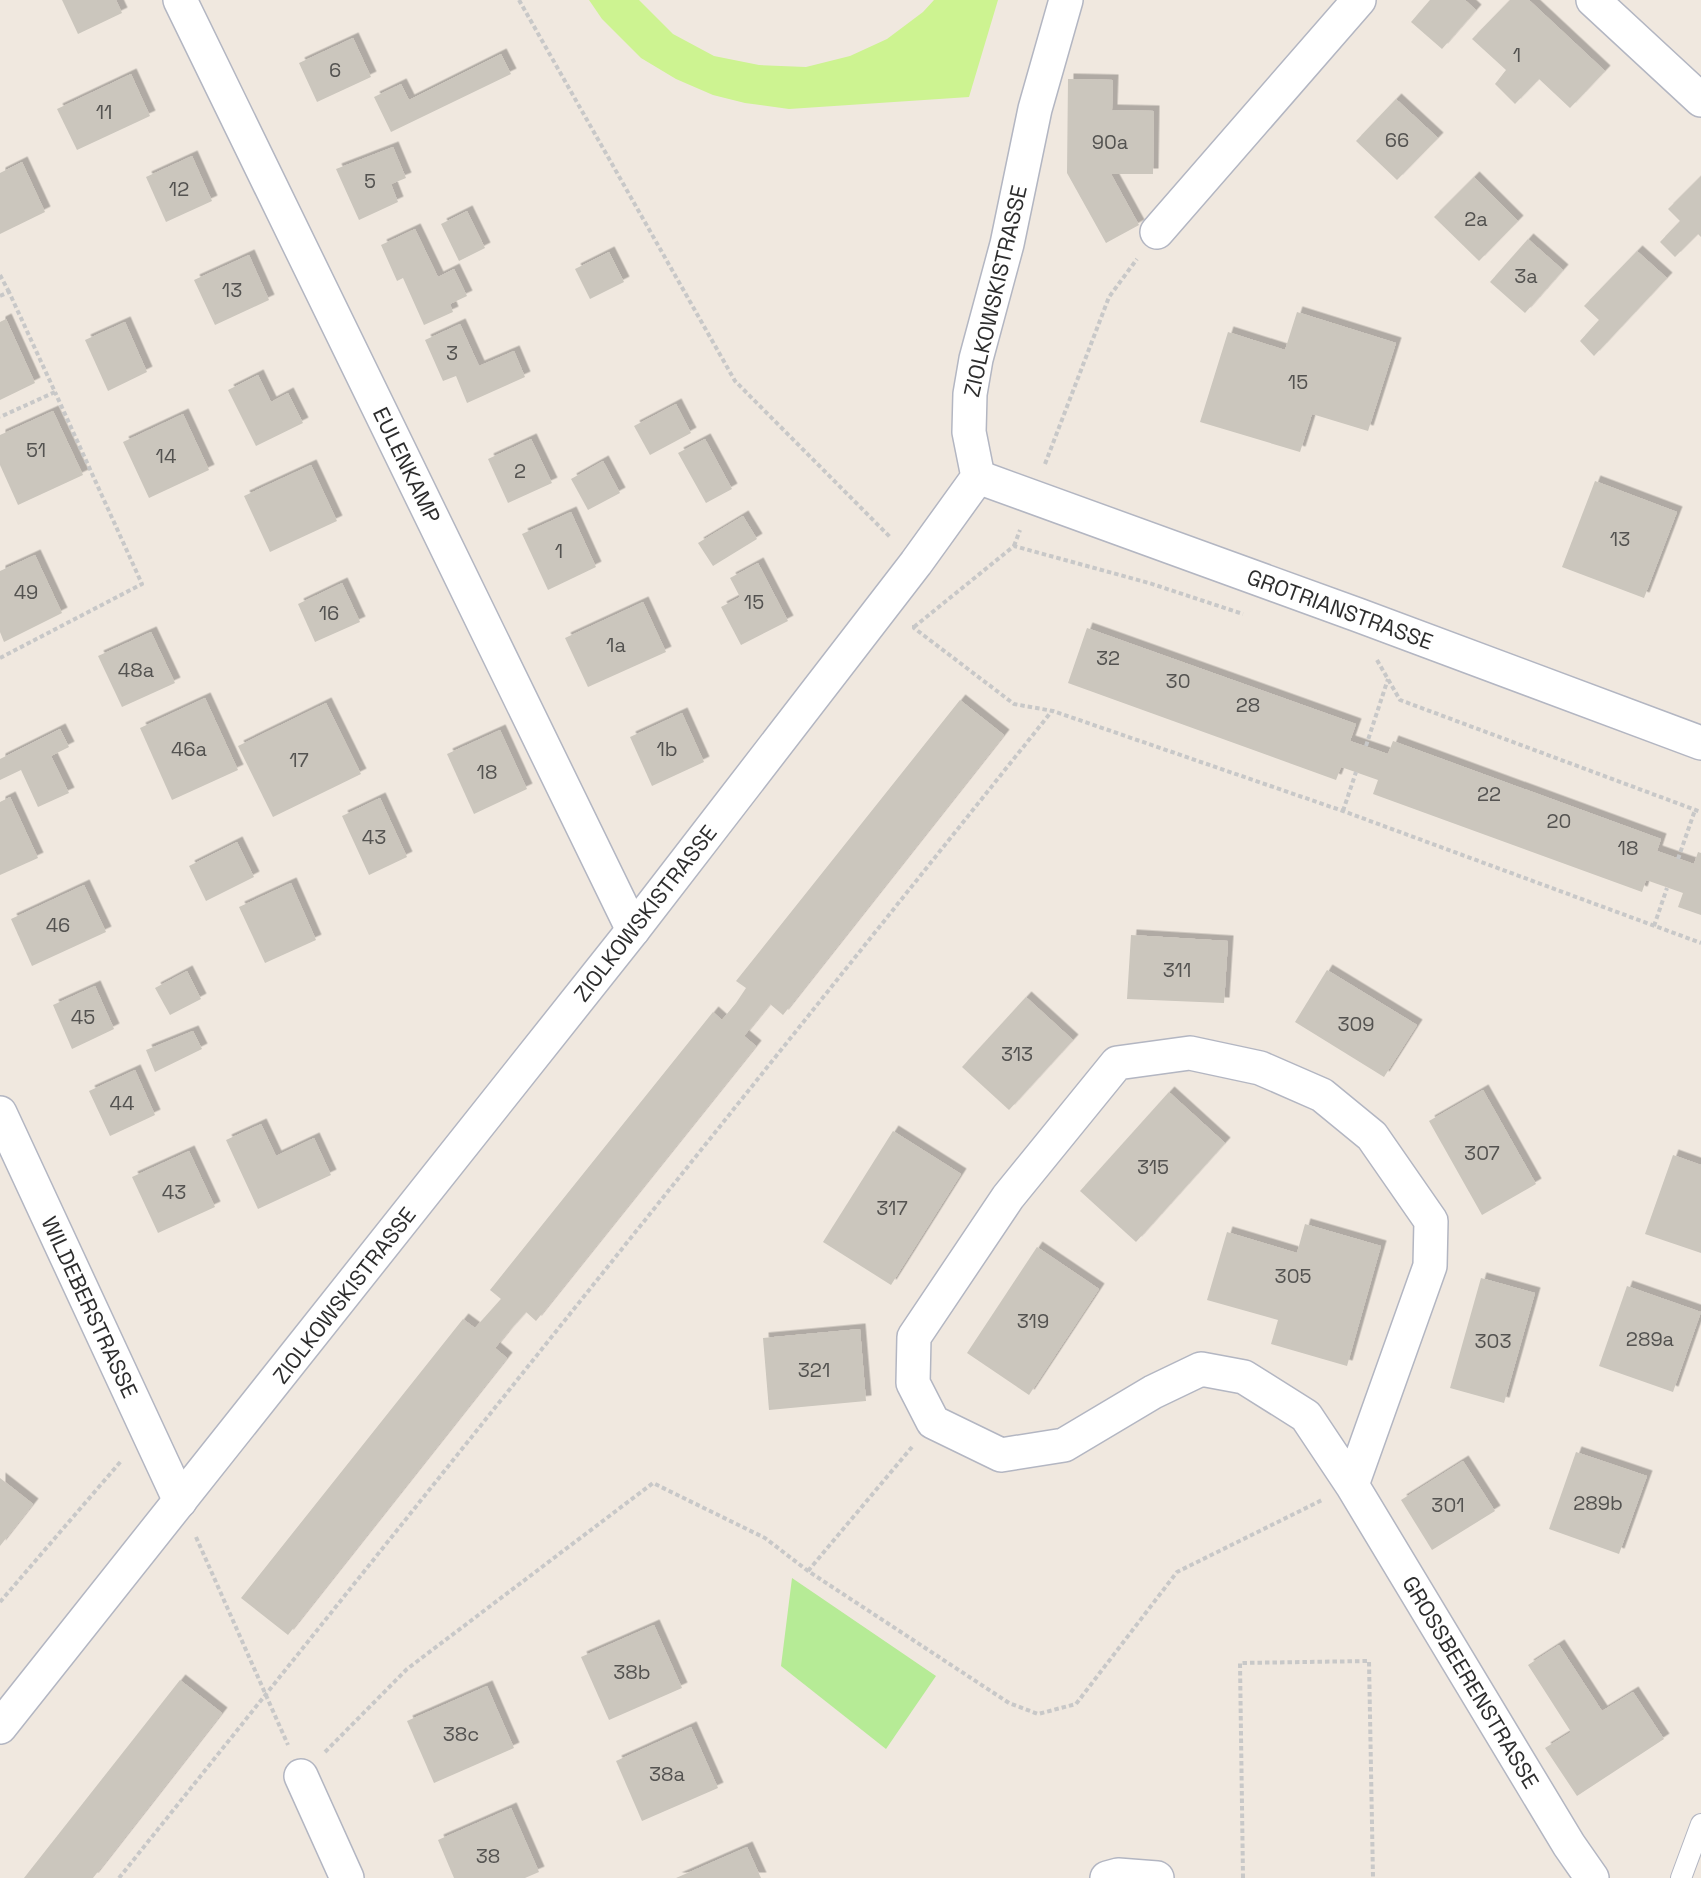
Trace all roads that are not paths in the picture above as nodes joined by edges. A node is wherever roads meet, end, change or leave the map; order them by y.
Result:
1 (180, 0) edge
2 (1066, 0) edge
3 (1359, 0) edge
4 (1593, 0) edge
5 (1701, 100) edge
6 (1157, 232) road end
7 (978, 477) junction
8 (1701, 743) edge
9 (633, 930) junction
10 (0, 1113) edge
11 (1352, 1485) junction
12 (180, 1501) junction
13 (0, 1726) edge
14 (301, 1776) road end
15 (1701, 1824) edge
16 (347, 1878) edge
17 (1107, 1878) edge
18 (1157, 1878) edge
19 (1592, 1878) edge
20 (1681, 1878) edge

1 - 9 street, EULENKAMP
2 - 7 street, ZIOLKOWSKISTRASSE
3 - 6 street
4 - 5 street
7 - 8 street, GROTRIANSTRASSE
7 - 9 street, ZIOLKOWSKISTRASSE
9 - 12 street, ZIOLKOWSKISTRASSE
10 - 12 street, WILDEBERSTRASSE
11 - 11 street, GROSSBEERENSTRASSE
11 - 19 street, GROSSBEERENSTRASSE
12 - 13 street, ZIOLKOWSKISTRASSE
14 - 16 street
15 - 20 lane
17 - 18 street

